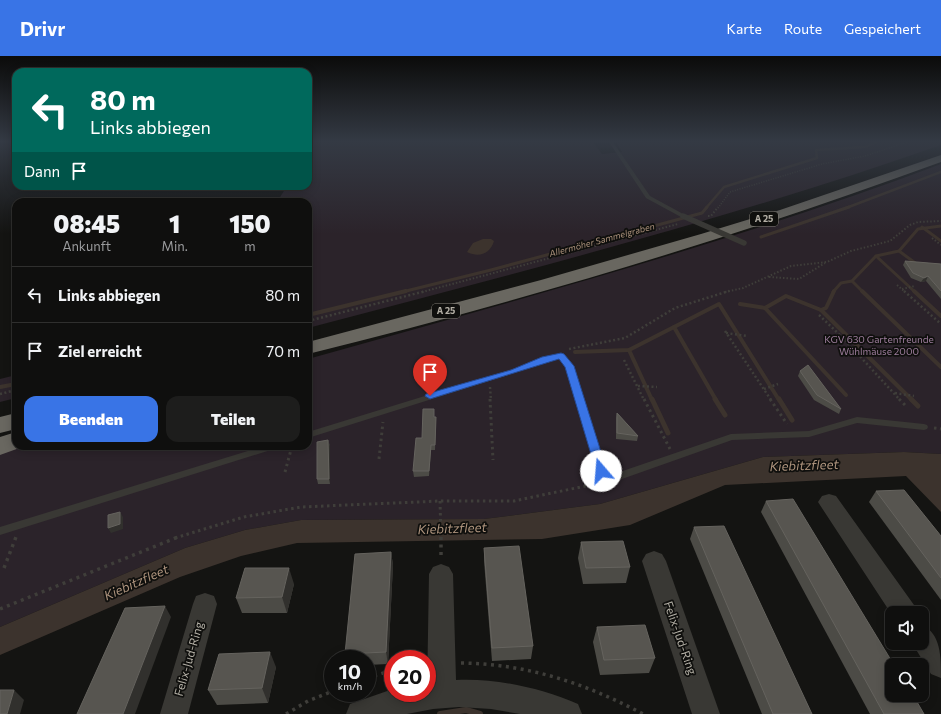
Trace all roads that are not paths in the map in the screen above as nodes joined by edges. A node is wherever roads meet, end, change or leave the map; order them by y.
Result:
1 (632, 173) edge
2 (876, 173) edge
3 (900, 173) edge
4 (744, 243) dead end
5 (312, 334) edge
6 (312, 347) edge
7 (12, 407) edge
8 (0, 410) edge
9 (12, 422) edge
10 (0, 425) edge
11 (924, 427) dead end
12 (312, 434) edge
13 (12, 442) edge
14 (0, 446) edge
15 (261, 450) edge
16 (829, 502) dead end
17 (0, 531) edge
18 (654, 562) dead end
19 (441, 563) road end
20 (205, 604) dead end
21 (900, 606) edge
22 (929, 647) edge
23 (941, 665) edge
24 (442, 694) junction
25 (538, 709) edge
26 (174, 714) edge
27 (360, 714) edge
28 (568, 714) edge
29 (706, 714) edge

1 - 4 lane, bridge
2 - 5 highway, A 25
3 - 6 highway, A 25
7 - 8 highway
9 - 10 highway
11 - 12 lane
13 - 14 highway
15 - 17 lane
16 - 21 street
18 - 29 street, Felix-Jud-Ring
19 - 24 street
20 - 26 street, Felix-Jud-Ring
22 - 23 street
24 - 25 street
24 - 27 street
25 - 28 street

